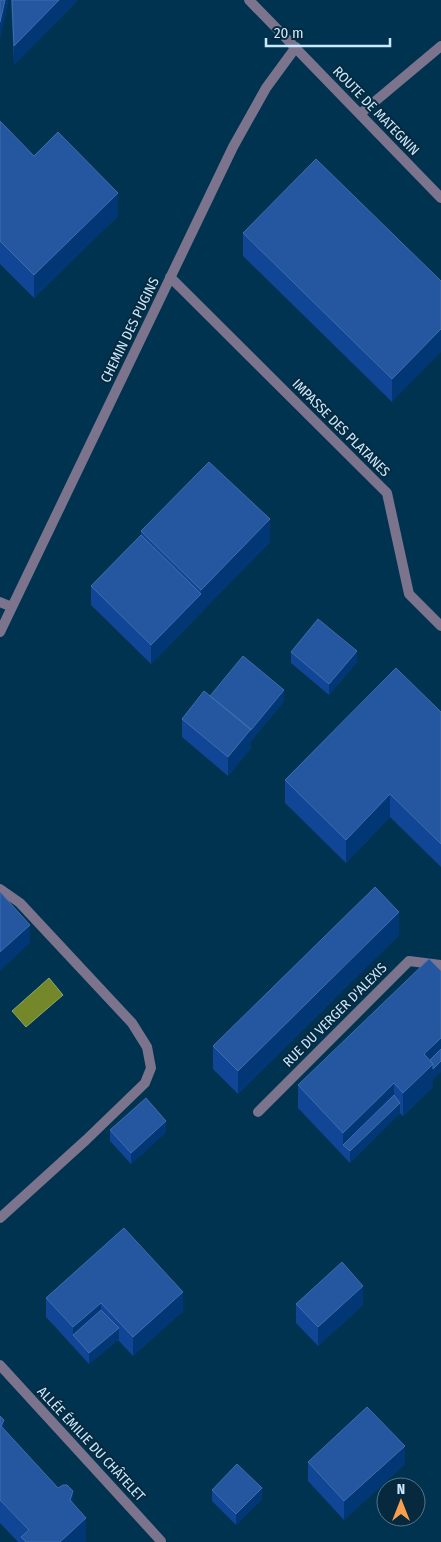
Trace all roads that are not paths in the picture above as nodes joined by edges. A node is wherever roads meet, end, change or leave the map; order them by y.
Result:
1 (249, 0) edge
2 (441, 46) edge
3 (296, 47) junction
4 (360, 114) junction
5 (441, 198) edge
6 (170, 277) junction
7 (0, 602) edge
8 (12, 607) junction
9 (441, 626) edge
10 (0, 632) edge
11 (0, 889) edge
12 (441, 964) edge
13 (258, 1112) dead end
14 (0, 1218) edge
15 (0, 1365) edge
16 (161, 1542) edge

1 - 3 street, ROUTE DE MATEGNIN
2 - 4 street
3 - 4 street, ROUTE DE MATEGNIN
3 - 6 street, CHEMIN DES PUGINS
4 - 5 street, ROUTE DE MATEGNIN
6 - 8 street, CHEMIN DES PUGINS
6 - 9 street, IMPASSE DES PLATANES
7 - 8 street
8 - 10 street, CHEMIN DES PUGINS
11 - 14 street
12 - 13 street, RUE DU VERGER D'ALEXIS
15 - 16 street, ALLÉE ÉMILIE DU CHÂTELET

